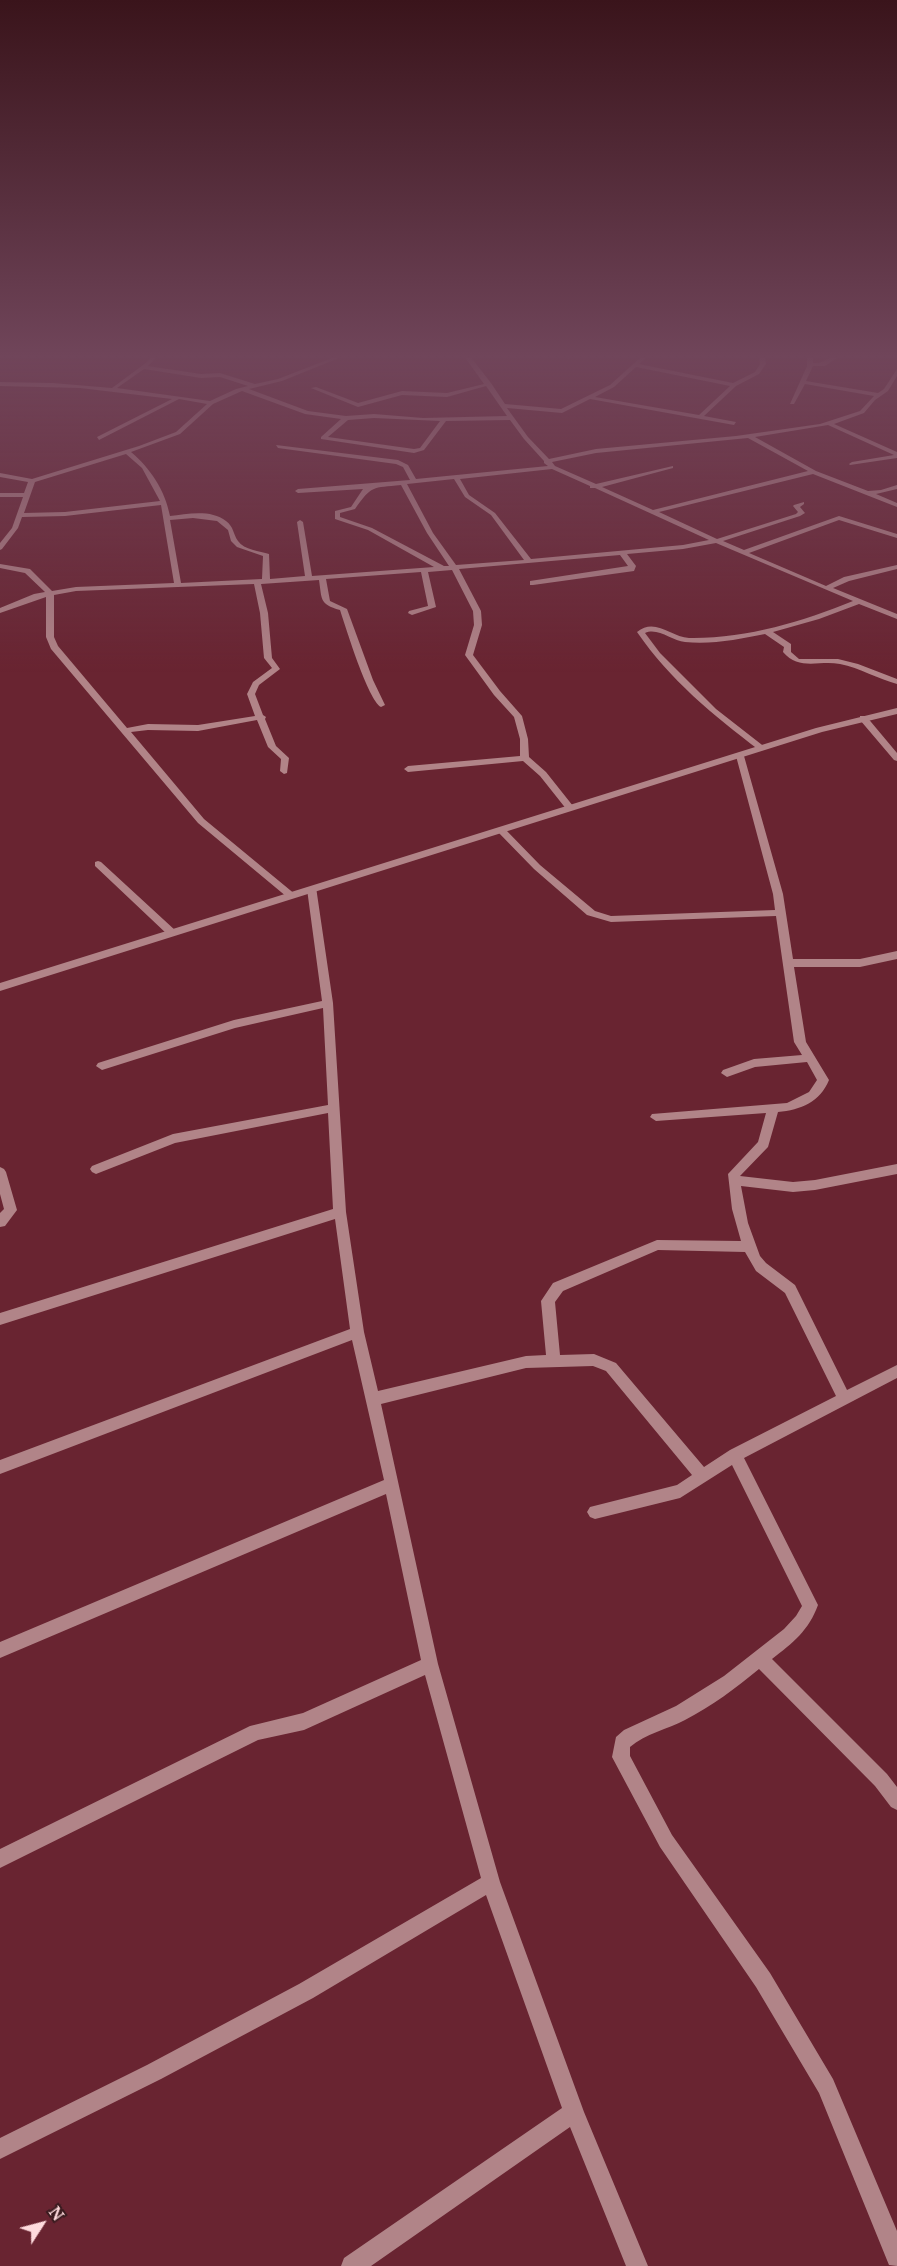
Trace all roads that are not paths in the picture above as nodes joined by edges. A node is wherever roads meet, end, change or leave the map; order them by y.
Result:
1 (92, 462) edge
2 (139, 462) edge
3 (396, 462) edge
4 (546, 462) edge
5 (795, 462) edge
6 (863, 462) edge
7 (852, 464) dead end
8 (553, 467) junction
9 (671, 467) dead end
10 (814, 472) junction
11 (0, 475) edge
12 (456, 478) junction
13 (32, 481) junction
14 (414, 482) junction
15 (403, 483) junction
16 (372, 486) junction
17 (592, 487) junction
18 (897, 487) edge
19 (298, 491) dead end
20 (864, 493) junction
21 (0, 495) edge
22 (27, 495) junction
23 (164, 503) junction
24 (802, 503) dead end
25 (897, 505) edge
26 (651, 512) junction
27 (20, 515) junction
28 (168, 518) junction
29 (300, 522) dead end
30 (897, 536) edge
31 (717, 541) junction
32 (0, 548) edge
33 (622, 553) junction
34 (743, 553) junction
35 (529, 562) junction
36 (0, 566) edge
37 (897, 567) edge
38 (454, 568) junction
39 (444, 569) junction
40 (424, 570) junction
41 (322, 576) junction
42 (309, 577) junction
43 (256, 582) junction
44 (266, 582) junction
45 (533, 583) dead end
46 (178, 585) junction
47 (827, 588) junction
48 (50, 593) junction
49 (858, 602) junction
50 (0, 611) edge
51 (412, 613) dead end
52 (897, 617) edge
53 (768, 632) junction
54 (897, 682) edge
55 (381, 705) dead end
56 (897, 711) edge
57 (261, 717) junction
58 (863, 718) junction
59 (124, 731) junction
60 (762, 748) junction
61 (740, 756) junction
62 (525, 758) junction
63 (897, 758) edge
64 (408, 769) dead end
65 (284, 771) dead end
66 (570, 808) junction
67 (502, 831) junction
68 (98, 864) dead end
69 (312, 889) junction
70 (291, 895) junction
71 (781, 913) junction
72 (172, 933) junction
73 (897, 955) edge
74 (789, 963) junction
75 (0, 987) edge
76 (328, 1003) junction
77 (809, 1058) junction
78 (102, 1066) dead end
79 (727, 1073) dead end
80 (334, 1108) junction
81 (773, 1109) junction
82 (656, 1117) dead end
83 (96, 1169) dead end
84 (897, 1169) edge
85 (0, 1172) edge
86 (734, 1180) junction
87 (340, 1212) junction
88 (0, 1222) edge
89 (748, 1247) junction
90 (0, 1319) edge
91 (357, 1332) junction
92 (554, 1361) junction
93 (897, 1371) edge
94 (844, 1398) junction
95 (373, 1399) junction
96 (735, 1455) junction
97 (0, 1467) edge
98 (702, 1476) junction
99 (393, 1484) junction
100 (594, 1512) dead end
101 (0, 1650) edge
102 (760, 1658) junction
103 (430, 1664) junction
104 (897, 1801) edge
105 (0, 1859) edge
106 (490, 1882) junction
107 (574, 2112) junction
108 (0, 2149) edge
109 (897, 2257) edge
110 (352, 2266) edge
111 (637, 2266) edge

1 - 13 street
2 - 23 street
3 - 14 street
4 - 8 street
5 - 10 street
6 - 7 street
8 - 12 street
8 - 17 street
9 - 17 street
10 - 20 street
10 - 26 street
11 - 13 street
12 - 14 street
12 - 35 street
13 - 22 street
14 - 15 street
15 - 16 street
15 - 38 street
16 - 19 street
16 - 39 street
17 - 26 street
18 - 20 street
20 - 25 street
21 - 22 street
22 - 27 street
23 - 27 street
23 - 28 street
24 - 31 street
26 - 31 street
27 - 32 street
28 - 44 street
28 - 46 street
29 - 42 street
30 - 34 street
31 - 33 street
31 - 34 street
33 - 35 street
33 - 45 street
34 - 47 street
35 - 38 street
36 - 48 street
37 - 47 street
38 - 39 street
38 - 62 street
39 - 40 street
40 - 41 street
40 - 51 street
41 - 42 street
41 - 55 street
42 - 44 street
43 - 44 street
43 - 46 street
43 - 57 street
46 - 48 street
47 - 49 street
48 - 50 street
48 - 59 street
49 - 52 street
49 - 53 street
53 - 54 street
53 - 60 street
56 - 58 street
57 - 59 street
57 - 65 street
58 - 60 street
58 - 63 street
59 - 70 street
60 - 61 street
61 - 66 street
61 - 71 street
62 - 64 street
62 - 66 street
66 - 67 street
67 - 69 street
67 - 71 street
68 - 72 street
69 - 70 street
69 - 76 street
70 - 72 street
71 - 74 street
72 - 75 street
73 - 74 street
74 - 77 street
76 - 78 street
76 - 80 street
77 - 79 street
77 - 81 street
80 - 83 street
80 - 87 street
81 - 82 street
81 - 86 street
84 - 86 street
85 - 88 street
86 - 89 street
87 - 90 street
87 - 91 street
89 - 92 street
89 - 94 street
91 - 95 street
91 - 97 street
92 - 95 street
92 - 98 street
93 - 94 street
94 - 96 street
95 - 99 street
96 - 98 street
96 - 102 street
98 - 100 street
99 - 101 street
99 - 103 street
102 - 104 street
102 - 109 street
103 - 105 street
103 - 106 street
106 - 107 street
106 - 108 street
107 - 110 street
107 - 111 street

